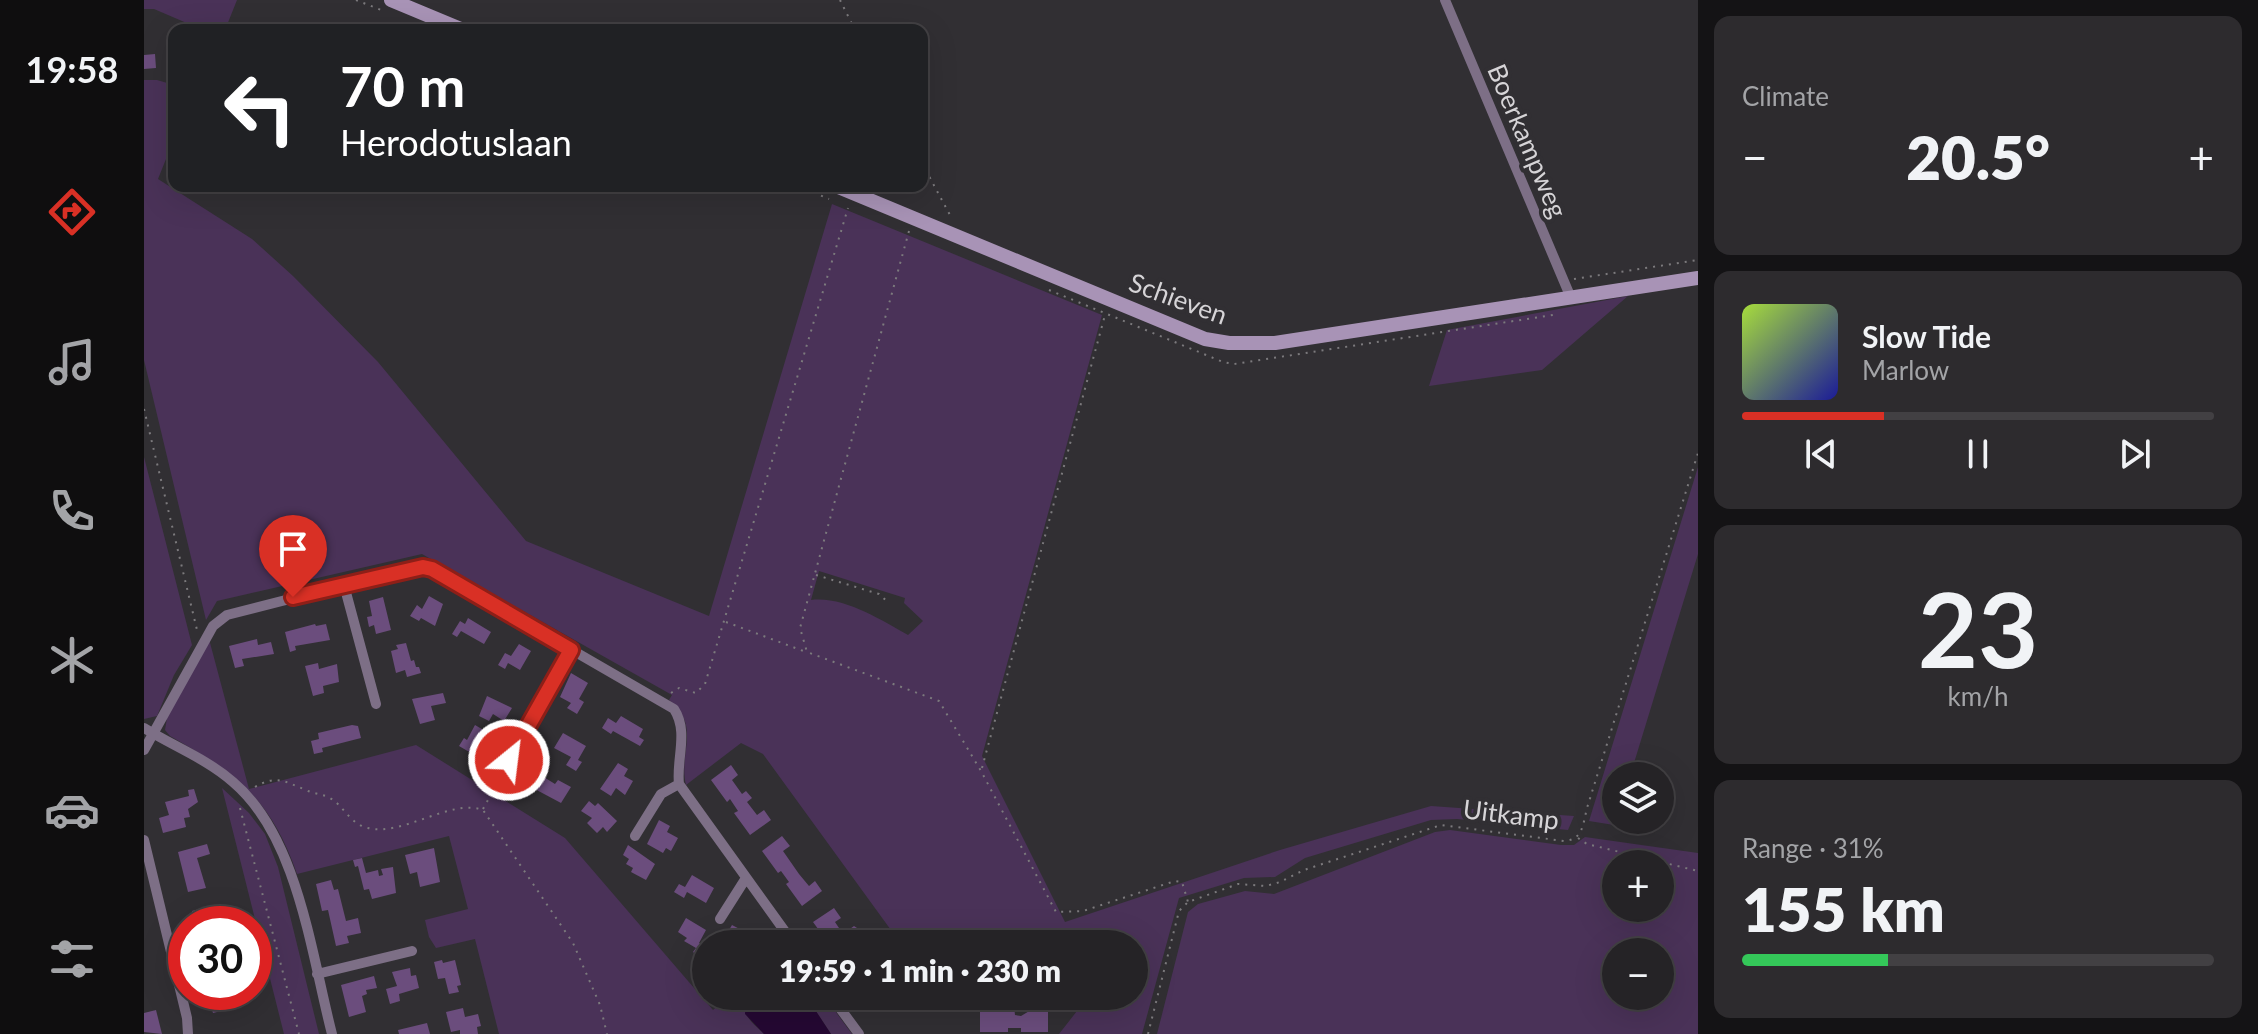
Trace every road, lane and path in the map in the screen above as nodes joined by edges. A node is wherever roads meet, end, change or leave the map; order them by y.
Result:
1 (391, 0) edge
2 (840, 0) edge
3 (1445, 0) edge
4 (449, 24) edge
5 (852, 24) edge
6 (928, 174) edge
7 (851, 192) edge
8 (848, 207) dead end
9 (909, 231) dead end
10 (955, 235) junction
11 (1698, 260) edge
12 (1698, 278) edge
13 (1561, 281) junction
14 (1049, 290) dead end
15 (1571, 298) junction
16 (1563, 313) dead end
17 (1105, 314) junction
18 (144, 409) edge
19 (1698, 453) edge
20 (814, 574) junction
21 (344, 585) junction
22 (889, 603) dead end
23 (724, 622) junction
24 (201, 646) junction
25 (571, 650) junction
26 (807, 652) junction
27 (665, 703) junction
28 (376, 704) dead end
29 (148, 731) edge
30 (144, 750) edge
31 (509, 760) joint
32 (981, 771) junction
33 (679, 784) junction
34 (246, 793) junction
35 (483, 810) junction
36 (635, 836) dead end
37 (1577, 838) junction
38 (144, 840) edge
39 (1698, 871) edge
40 (746, 878) junction
41 (1188, 902) junction
42 (720, 919) dead end
43 (784, 930) edge
44 (412, 951) dead end
45 (317, 974) junction
46 (841, 1010) edge
47 (188, 1034) edge
48 (299, 1034) edge
49 (332, 1034) edge
50 (607, 1034) edge
51 (859, 1034) edge
52 (1148, 1034) edge

1 - 4 street
2 - 5 path
3 - 13 street, Boerkampweg
6 - 10 path
7 - 10 street, Schieven
8 - 23 path
9 - 20 path
10 - 15 street, Schieven
11 - 13 path
12 - 15 street, Schieven
13 - 15 street, Boerkampweg
14 - 17 path, Schieven
16 - 17 path, Schieven
17 - 32 path
18 - 24 path
19 - 37 path, Uitkamp
20 - 22 path
20 - 26 path
21 - 24 street
21 - 25 street
21 - 28 street
23 - 26 path
23 - 27 path
24 - 29 street
25 - 27 street
25 - 31 street
26 - 32 path
27 - 33 street
29 - 30 street
29 - 34 street
31 - 35 path
32 - 41 path
33 - 36 street
33 - 40 street
34 - 35 path
34 - 45 street
34 - 48 path
35 - 50 path
37 - 39 path
37 - 41 path, Uitkamp
38 - 47 street
40 - 42 street
40 - 43 street
41 - 52 path
44 - 45 street
45 - 49 street
46 - 51 street

